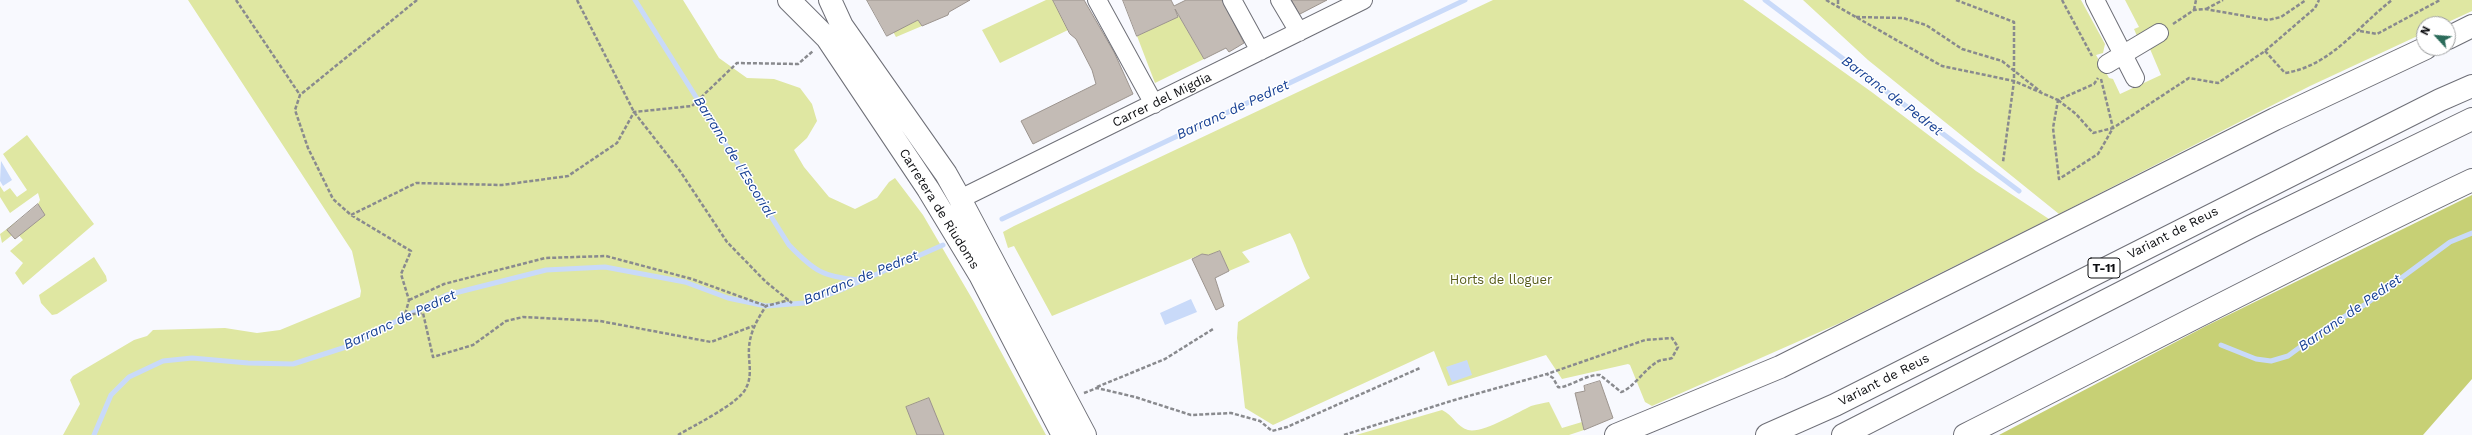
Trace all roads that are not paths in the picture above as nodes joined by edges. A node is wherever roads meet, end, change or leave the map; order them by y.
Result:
1 (789, 0) edge
2 (830, 0) edge
3 (1097, 0) edge
4 (1232, 0) edge
5 (1280, 0) edge
6 (2096, 0) edge
7 (1354, 2) edge
8 (2472, 26) edge
9 (1299, 32) junction
10 (2159, 33) road end
11 (2456, 34) edge
12 (1260, 51) junction
13 (2416, 53) edge
14 (2123, 54) junction
15 (2101, 63) road end
16 (2135, 78) dead end
17 (2472, 85) edge
18 (1154, 104) junction
19 (2472, 119) edge
20 (2472, 180) edge
21 (960, 199) junction
22 (1062, 435) edge
23 (1084, 435) edge
24 (1616, 435) edge
25 (1767, 435) edge
26 (1842, 435) edge
27 (1965, 435) edge

1 - 22 main road, Carretera de Riudoms
2 - 21 main road, Carretera de Riudoms
3 - 18 street
4 - 12 street
5 - 9 street
6 - 14 street
7 - 9 street, Carrer del Migdia
8 - 11 main road
9 - 12 street, Carrer del Migdia
10 - 14 street
12 - 18 street, Carrer del Migdia
13 - 24 main road
14 - 15 street
14 - 16 street
17 - 25 main road, Variant de Reus / T-11
18 - 21 street, Carrer del Migdia
19 - 26 main road, T-11
20 - 27 main road
21 - 23 main road, Carretera de Riudoms

